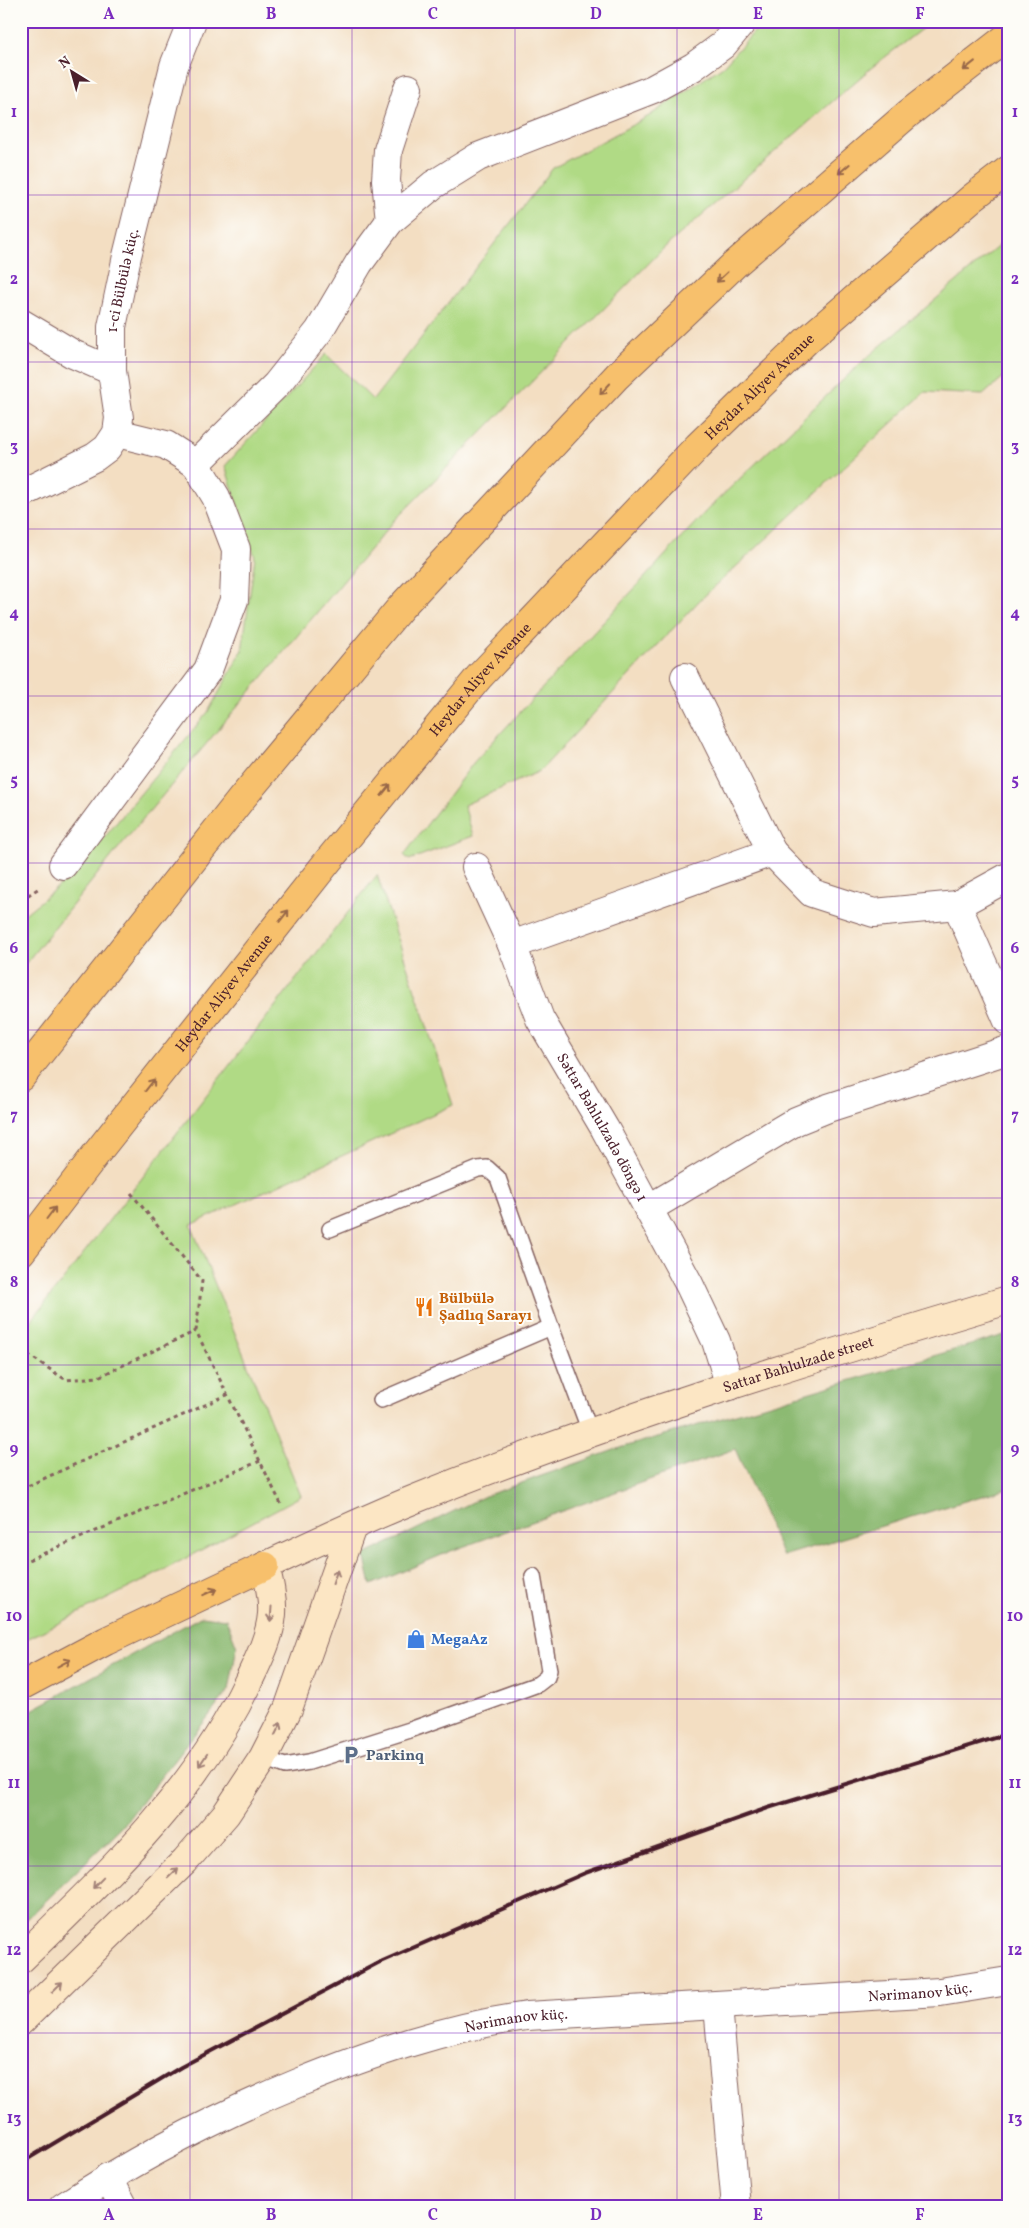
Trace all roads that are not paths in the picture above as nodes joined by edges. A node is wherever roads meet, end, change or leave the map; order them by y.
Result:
1 (192, 21) edge
2 (743, 21) edge
3 (1008, 36) edge
4 (408, 88) dead end
5 (1008, 170) edge
6 (390, 221) junction
7 (21, 323) edge
8 (112, 371) junction
9 (117, 433) junction
10 (196, 464) junction
11 (21, 494) edge
12 (685, 676) dead end
13 (772, 852) junction
14 (63, 864) dead end
15 (476, 867) dead end
16 (1008, 877) edge
17 (957, 905) junction
18 (512, 945) junction
19 (1008, 1021) edge
20 (1008, 1050) edge
21 (21, 1077) edge
22 (648, 1209) junction
23 (330, 1230) dead end
24 (21, 1252) edge
25 (1008, 1300) edge
26 (551, 1327) junction
27 (730, 1386) junction
28 (381, 1400) dead end
29 (591, 1434) junction
30 (352, 1527) junction
31 (265, 1566) junction
32 (533, 1576) dead end
33 (21, 1686) edge
34 (263, 1758) junction
35 (21, 1959) edge
36 (1008, 1980) edge
37 (718, 2006) junction
38 (21, 2021) edge
39 (108, 2177) junction
40 (63, 2207) edge
41 (124, 2207) edge
42 (736, 2207) edge

1 - 8 street, 1-ci Bülbülə küç.
2 - 6 street
3 -> 21 highway
4 - 6 street
24 -> 5 highway, Heydar Aliyev Avenue
6 - 10 street
7 - 8 street
8 - 9 street, 1-ci Bülbülə küç.
9 - 10 street
9 - 11 street
10 - 14 street
12 - 13 street
13 - 17 street
13 - 18 street
15 - 18 street, Səttar Bəhlulzadə döngə 1
16 - 17 street
17 - 19 street
18 - 22 street, Səttar Bəhlulzadə döngə 1
20 - 22 street
22 - 27 street, Səttar Bəhlulzadə döngə 1
23 - 26 lane
25 - 27 main road, Sattar Bahlulzade street
26 - 28 lane
26 - 29 lane
27 - 29 main road, Sattar Bahlulzade street
29 - 30 main road, Sattar Bahlulzade street
30 - 31 main road, Sattar Bahlulzade street
34 -> 30 main road
33 -> 31 highway
31 -> 35 main road
32 - 34 lane
38 -> 34 main road
36 - 37 street, Nərimanov küç.
37 - 39 street, Nərimanov küç.
37 - 42 street
39 - 40 street, Nərimanov küç.
39 - 41 street

